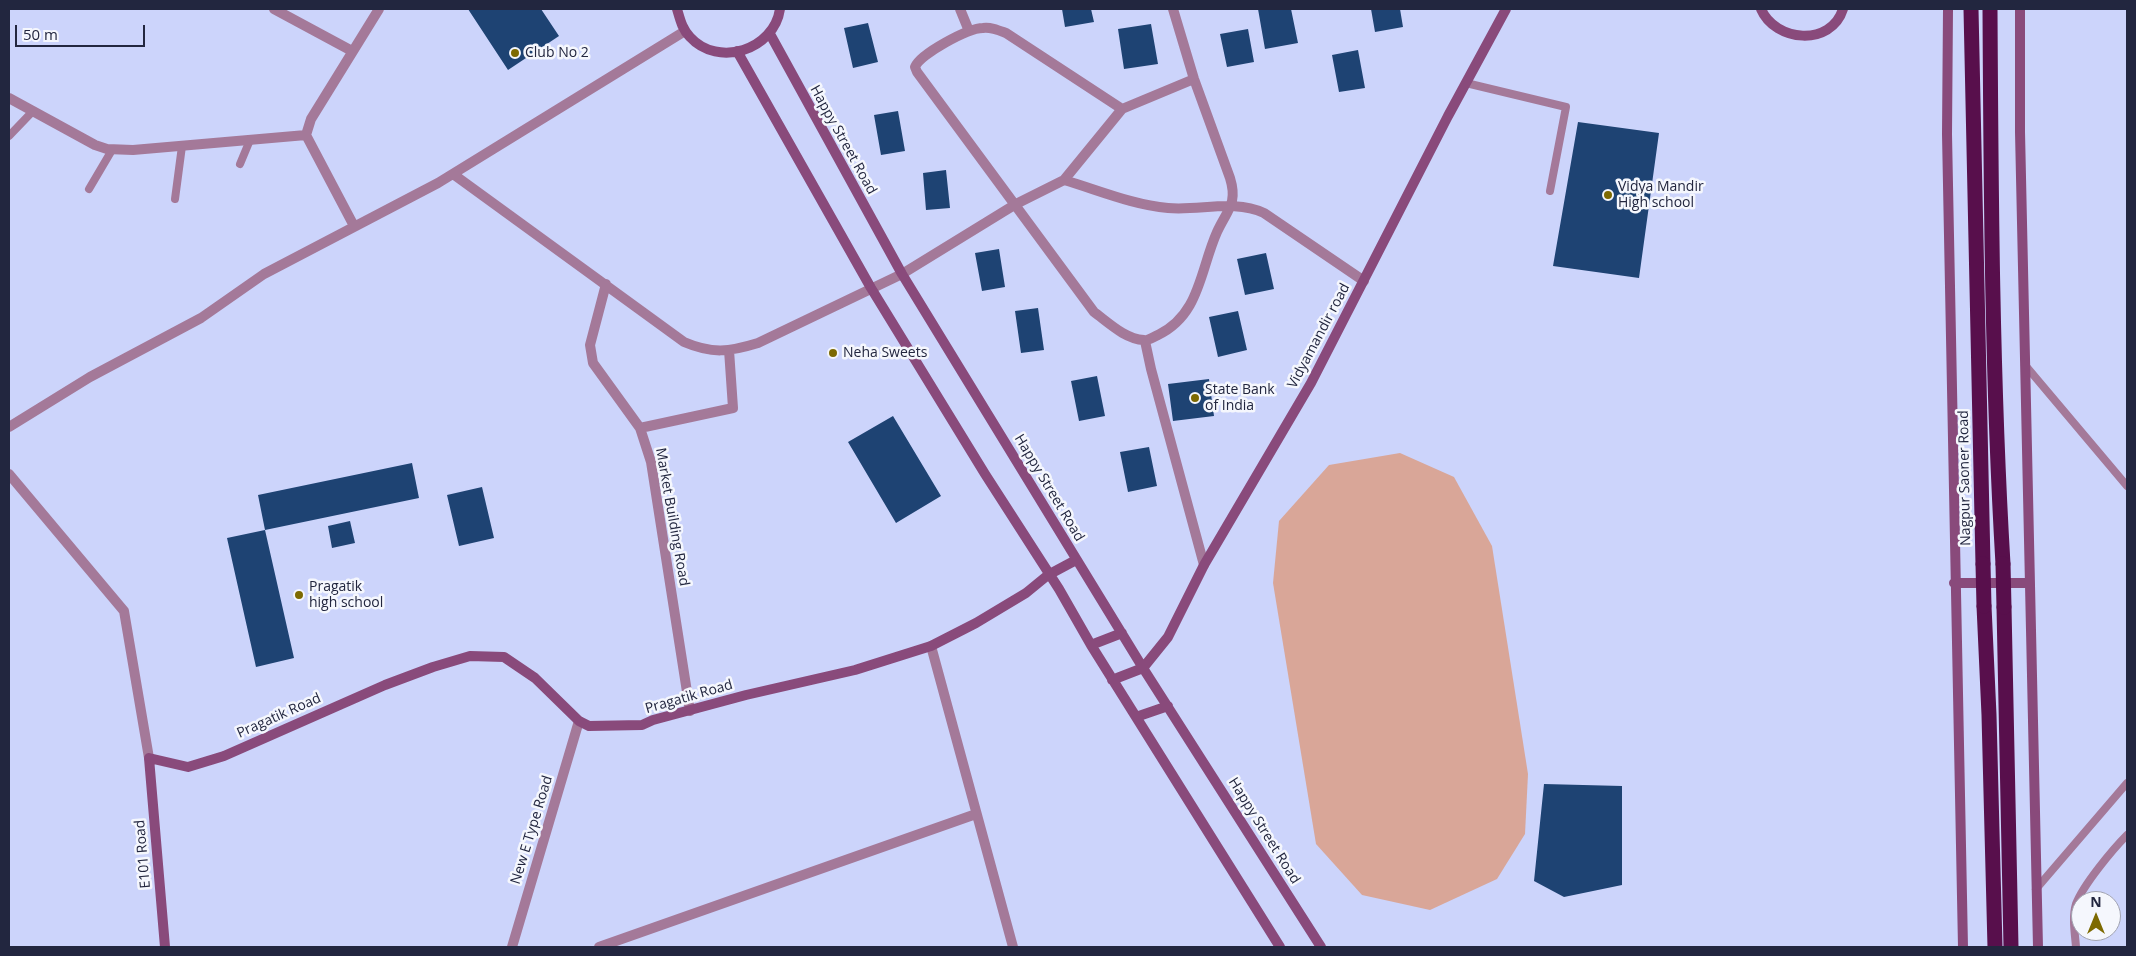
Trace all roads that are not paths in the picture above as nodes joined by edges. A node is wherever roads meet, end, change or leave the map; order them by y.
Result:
1 (274, 9) edge
2 (379, 9) edge
3 (677, 9) edge
4 (780, 9) edge
5 (960, 9) edge
6 (1173, 9) edge
7 (1506, 9) edge
8 (1843, 9) edge
9 (1948, 9) edge
10 (1971, 9) edge
11 (1990, 9) edge
12 (2020, 9) edge
13 (1759, 10) edge
14 (685, 31) junction
15 (969, 31) junction
16 (770, 34) junction
17 (352, 51) junction
18 (737, 51) junction
19 (1194, 79) junction
20 (1466, 83) junction
21 (9, 98) edge
22 (1122, 109) junction
23 (33, 112) junction
24 (306, 135) junction
25 (9, 136) edge
26 (250, 140) junction
27 (182, 146) junction
28 (112, 150) junction
29 (240, 164) dead end
30 (453, 174) junction
31 (1064, 180) junction
32 (89, 189) dead end
33 (1550, 191) dead end
34 (175, 199) dead end
35 (1016, 204) junction
36 (1232, 206) junction
37 (354, 226) junction
38 (902, 274) junction
39 (1364, 281) junction
40 (606, 284) junction
41 (871, 288) junction
42 (1145, 341) junction
43 (729, 350) junction
44 (2024, 365) junction
45 (9, 427) edge
46 (640, 428) junction
47 (9, 474) edge
48 (2127, 486) edge
49 (1076, 560) junction
50 (1204, 565) junction
51 (1048, 575) junction
52 (1954, 583) junction
53 (2029, 583) junction
54 (1122, 633) junction
55 (1091, 645) junction
56 (931, 646) junction
57 (1144, 668) junction
58 (1112, 680) junction
59 (1168, 706) junction
60 (690, 711) junction
61 (1136, 717) junction
62 (579, 721) junction
63 (149, 758) junction
64 (2127, 783) edge
65 (976, 814) junction
66 (2127, 835) edge
67 (2036, 889) junction
68 (164, 947) edge
69 (512, 947) edge
70 (599, 947) edge
71 (1013, 947) edge
72 (1280, 947) edge
73 (1322, 947) edge
74 (1963, 947) edge
75 (1995, 947) edge
76 (2011, 947) edge
77 (2038, 947) edge
78 (2076, 947) edge

1 - 17 street
2 - 17 street
3 - 14 street
4 - 16 street
5 - 15 street
6 - 19 street
7 - 20 street, Vidyamandir road
8 - 13 street
9 - 52 street
10 - 75 highway, Nagpur Saoner Road, bridge
11 - 76 highway, bridge
12 - 44 street
14 - 18 street
14 - 30 street
15 - 22 street
15 - 35 street
16 - 18 street
16 - 38 street, Happy Street Road
17 - 24 street
18 - 41 street
19 - 22 street
19 - 36 street
20 - 33 lane
20 - 39 street, Vidyamandir road
21 - 23 street
22 - 31 street
23 - 25 lane
23 - 28 street
24 - 26 street
24 - 37 street
26 - 27 street
26 - 29 lane
27 - 28 street
27 - 34 lane
28 - 32 lane
30 - 37 street
30 - 40 street
31 - 35 street
31 - 36 street
35 - 38 street
35 - 42 street
36 - 39 street
36 - 42 street
37 - 45 street
38 - 41 street
38 - 49 street, Happy Street Road
39 - 50 street, Vidyamandir road
40 - 43 street
40 - 46 street, Market Building Road
41 - 43 street
41 - 51 street
42 - 50 street
43 - 46 street
44 - 48 lane
44 - 53 street
46 - 60 street, Market Building Road
47 - 63 street
49 - 51 street, Pragatik Road
49 - 54 street, Happy Street Road
50 - 57 street, Vidyamandir road
51 - 55 street
51 - 56 street, Pragatik Road
52 - 53 street
52 - 74 street
53 - 67 street
54 - 55 street
54 - 57 street, Happy Street Road
55 - 58 street
56 - 60 street, Pragatik Road
56 - 65 street
57 - 58 street
57 - 59 street, Happy Street Road
58 - 61 street
59 - 61 street
59 - 73 street, Happy Street Road
60 - 62 street, Pragatik Road
61 - 72 street
62 - 63 street, Pragatik Road
62 - 69 street, New E Type Road
63 - 68 street, E101 Road
64 - 67 lane
65 - 70 street
65 - 71 street
66 - 78 lane
67 - 77 street

